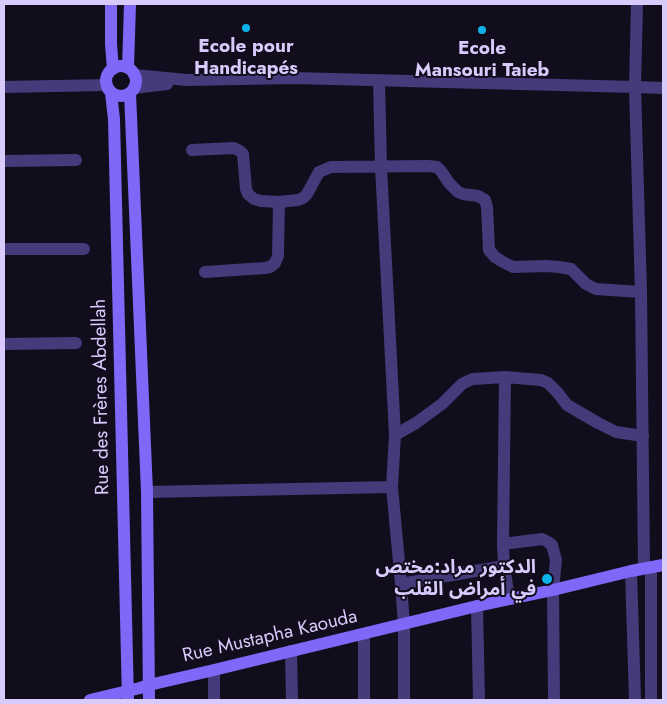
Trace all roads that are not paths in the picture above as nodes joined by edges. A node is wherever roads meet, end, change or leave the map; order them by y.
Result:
1 (111, 4) edge
2 (130, 4) edge
3 (637, 4) edge
4 (113, 69) junction
5 (379, 80) junction
6 (132, 81) junction
7 (635, 86) junction
8 (4, 87) edge
9 (663, 88) edge
10 (109, 89) junction
11 (192, 150) dead end
12 (4, 160) edge
13 (76, 160) dead end
14 (381, 168) junction
15 (279, 202) junction
16 (84, 248) dead end
17 (4, 249) edge
18 (205, 272) dead end
19 (641, 292) junction
20 (76, 343) dead end
21 (4, 344) edge
22 (505, 377) junction
23 (395, 435) junction
24 (643, 436) junction
25 (392, 486) junction
26 (147, 492) junction
27 (503, 544) junction
28 (504, 566) junction
29 (647, 568) edge
30 (402, 584) junction
31 (553, 590) junction
32 (509, 599) junction
33 (477, 606) junction
34 (404, 624) junction
35 (364, 634) junction
36 (291, 651) junction
37 (214, 670) junction
38 (149, 685) junction
39 (128, 696) edge
40 (90, 700) edge
41 (149, 700) edge
42 (214, 700) edge
43 (292, 700) edge
44 (364, 700) edge
45 (404, 700) edge
46 (479, 700) edge
47 (554, 700) edge
48 (634, 700) edge
49 (651, 700) edge

1 - 4 main road
2 - 6 main road, Rue des Frères Abdellah
3 - 7 street
4 - 6 main road
4 - 10 main road
5 - 6 street
5 - 7 street
5 - 14 street
6 - 10 main road
6 - 26 main road, Rue des Frères Abdellah
7 - 9 street
7 - 19 street
8 - 10 street
10 - 39 main road, Rue des Frères Abdellah
11 - 15 street
12 - 13 street
14 - 15 street
14 - 19 street
14 - 23 street
15 - 18 street
16 - 17 street
19 - 24 street
20 - 21 street
22 - 23 street
22 - 24 street
22 - 27 street
23 - 25 street
24 - 29 street
25 - 26 street
25 - 30 street
26 - 38 main road, Rue des Frères Abdellah
27 - 28 street
27 - 31 street
28 - 30 street
28 - 32 street
29 - 31 main road, Rue Mustapha Kaouda
29 - 48 street
29 - 49 street
30 - 34 street
31 - 32 main road, Rue Mustapha Kaouda
31 - 47 street
32 - 33 main road, Rue Mustapha Kaouda
33 - 34 main road, Rue Mustapha Kaouda
33 - 46 street
34 - 35 main road, Rue Mustapha Kaouda
34 - 45 street
35 - 36 main road, Rue Mustapha Kaouda
35 - 44 street
36 - 37 main road, Rue Mustapha Kaouda
36 - 43 street
37 - 38 main road, Rue Mustapha Kaouda
37 - 42 street
38 - 39 main road, Rue Mustapha Kaouda
38 - 41 main road, Rue des Frères Abdellah
39 - 40 main road, Rue Mustapha Kaouda

